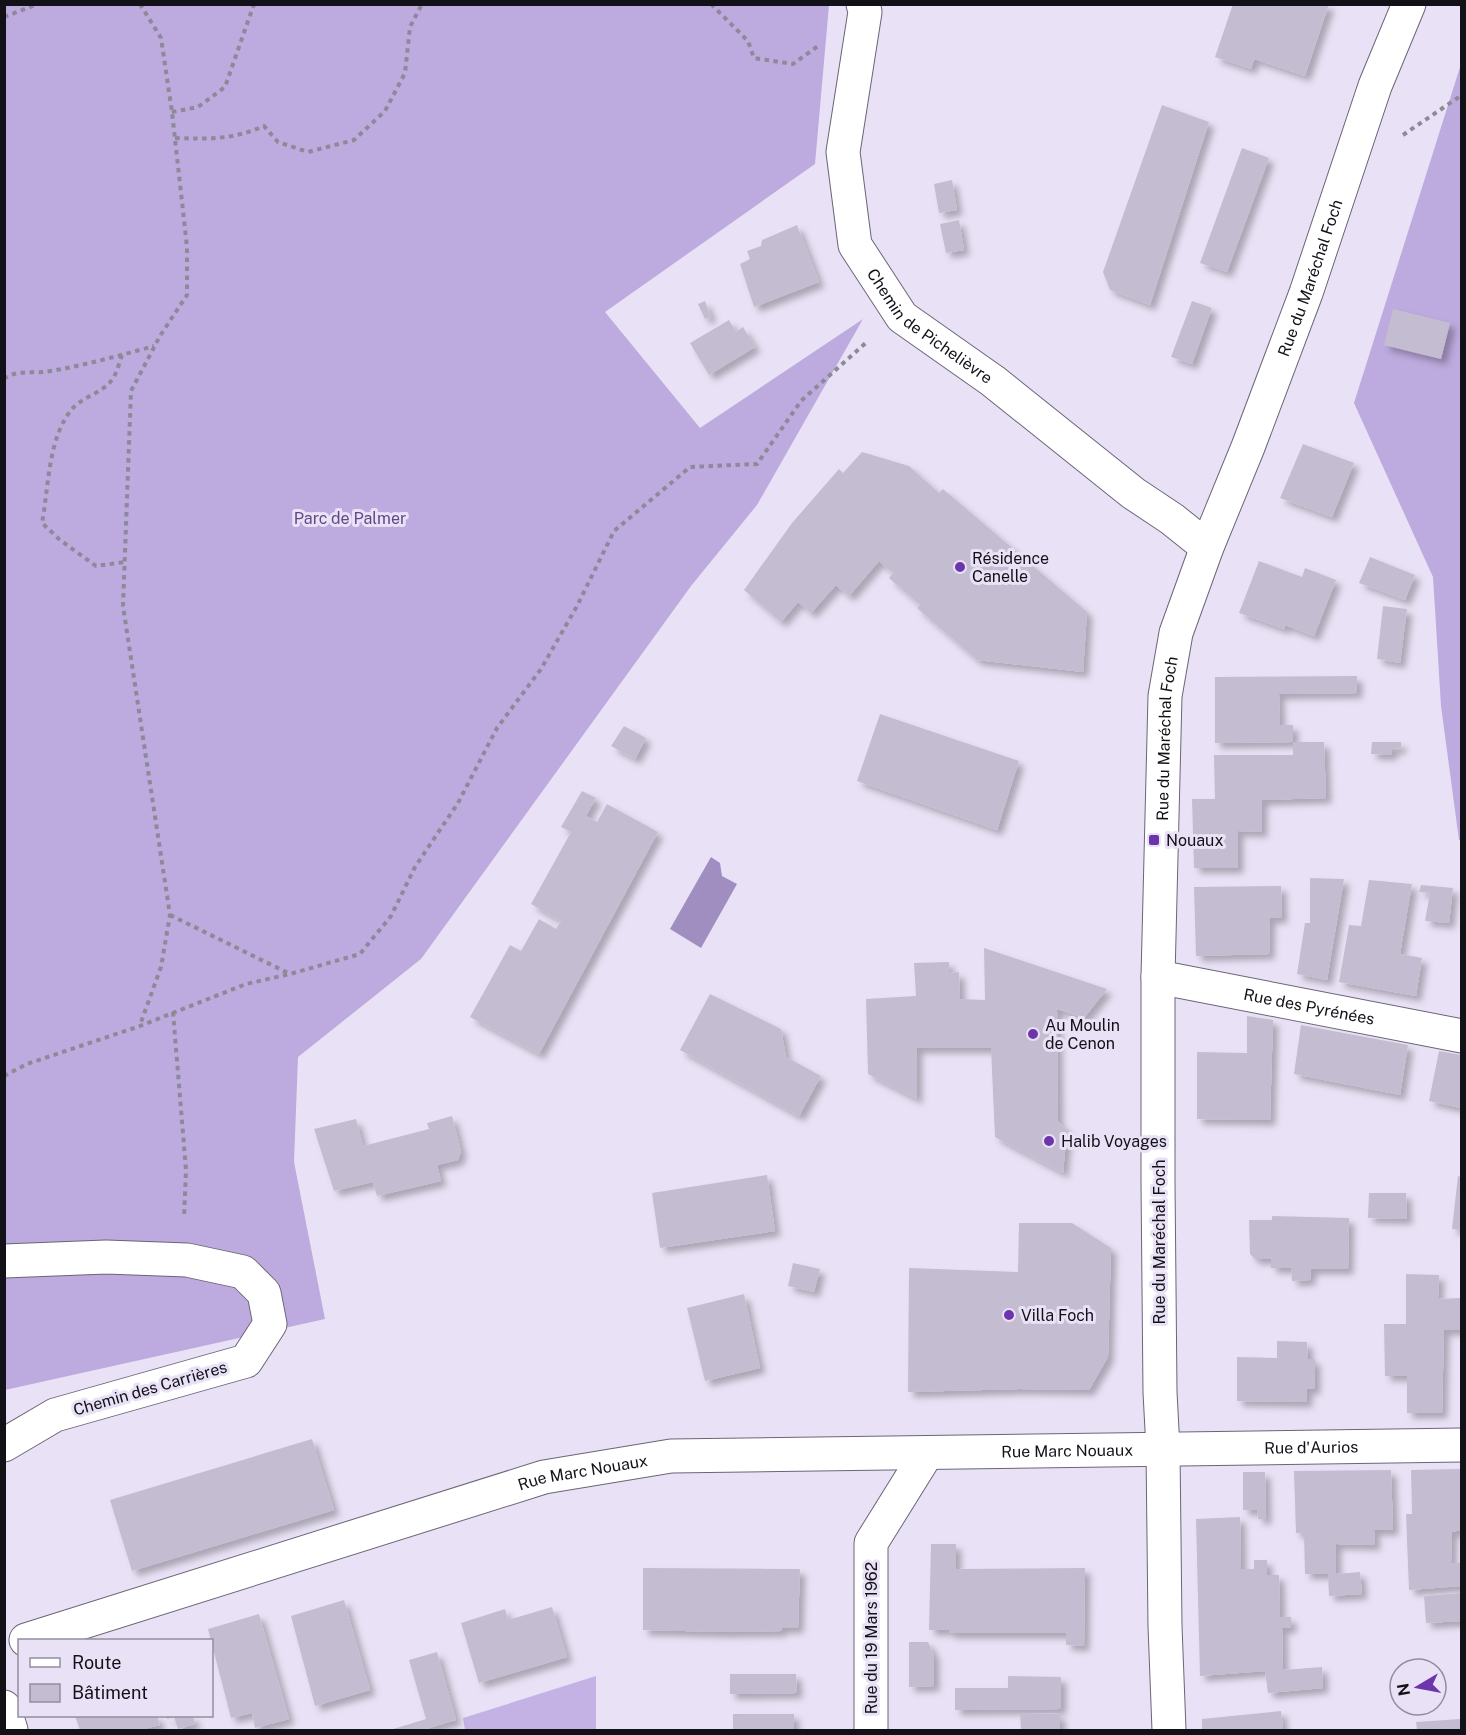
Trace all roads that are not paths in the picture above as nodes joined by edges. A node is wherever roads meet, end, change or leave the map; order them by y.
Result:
1 (1409, 4) edge
2 (864, 8) edge
3 (1207, 547) junction
4 (1158, 977) junction
5 (1461, 1036) edge
6 (4, 1262) edge
7 (4, 1445) edge
8 (1461, 1445) edge
9 (1163, 1449) junction
10 (927, 1453) junction
11 (32, 1639) edge
12 (4, 1707) edge
13 (11, 1731) edge
14 (872, 1731) edge
15 (1170, 1731) edge

1 - 3 street, Rue du Maréchal Foch
2 - 3 street, Chemin de Pichelièvre
3 - 4 street, Rue du Maréchal Foch
4 - 5 street, Rue des Pyrénées
4 - 9 street, Rue du Maréchal Foch
6 - 7 street, Chemin des Carrières
8 - 9 street, Rue d'Aurios
9 - 10 street, Rue Marc Nouaux
9 - 15 street, Rue du Maréchal Foch
10 - 11 street, Rue Marc Nouaux
10 - 14 street, Rue du 19 Mars 1962
12 - 13 street

